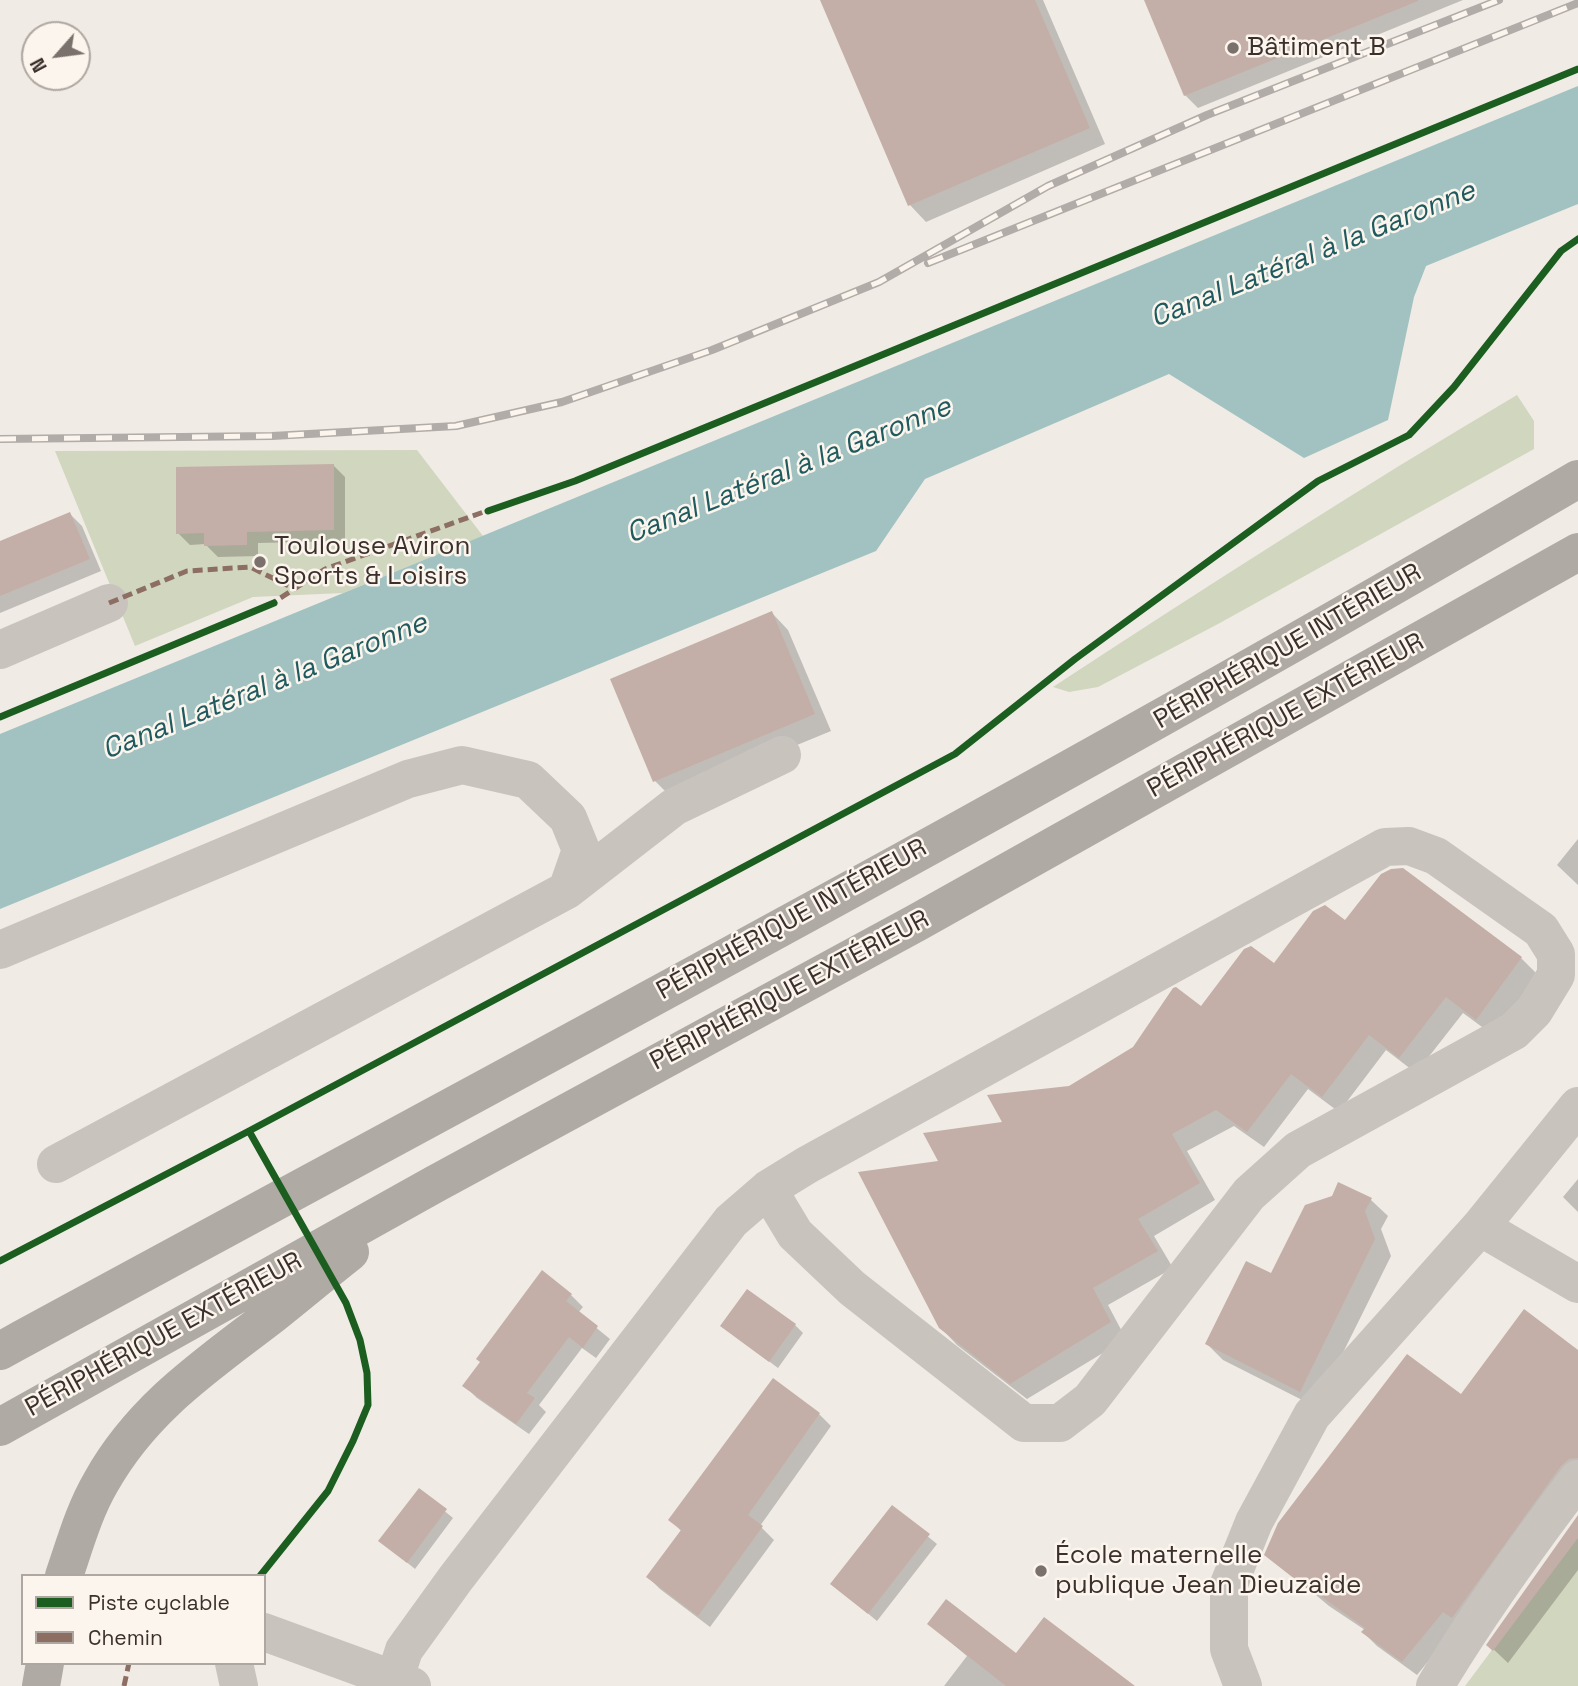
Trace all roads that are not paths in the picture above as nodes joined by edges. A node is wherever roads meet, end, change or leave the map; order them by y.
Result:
1 (1578, 479) edge
2 (1578, 552) edge
3 (108, 603) dead end
4 (0, 650) edge
5 (782, 755) dead end
6 (567, 890) junction
7 (0, 950) edge
8 (1578, 1105) edge
9 (56, 1164) dead end
10 (435, 1184) junction
11 (768, 1189) junction
12 (1480, 1227) junction
13 (1578, 1284) edge
14 (0, 1351) edge
15 (0, 1426) edge
16 (1578, 1479) edge
17 (65, 1574) edge
18 (266, 1634) edge
19 (45, 1665) edge
20 (234, 1665) edge
21 (403, 1684) edge
22 (40, 1686) edge
23 (239, 1686) edge
24 (1243, 1686) edge
25 (1434, 1686) edge

1 - 14 highway, PÉRIPHÉRIQUE INTÉRIEUR
2 - 10 highway, PÉRIPHÉRIQUE EXTÉRIEUR
3 - 4 street
5 - 6 street
6 - 7 street
6 - 9 street
8 - 12 street
10 - 15 highway, PÉRIPHÉRIQUE EXTÉRIEUR
10 - 17 highway
11 - 11 street
11 - 21 street
12 - 13 street
12 - 24 street
16 - 25 street
18 - 21 street
19 - 22 highway
20 - 23 street

